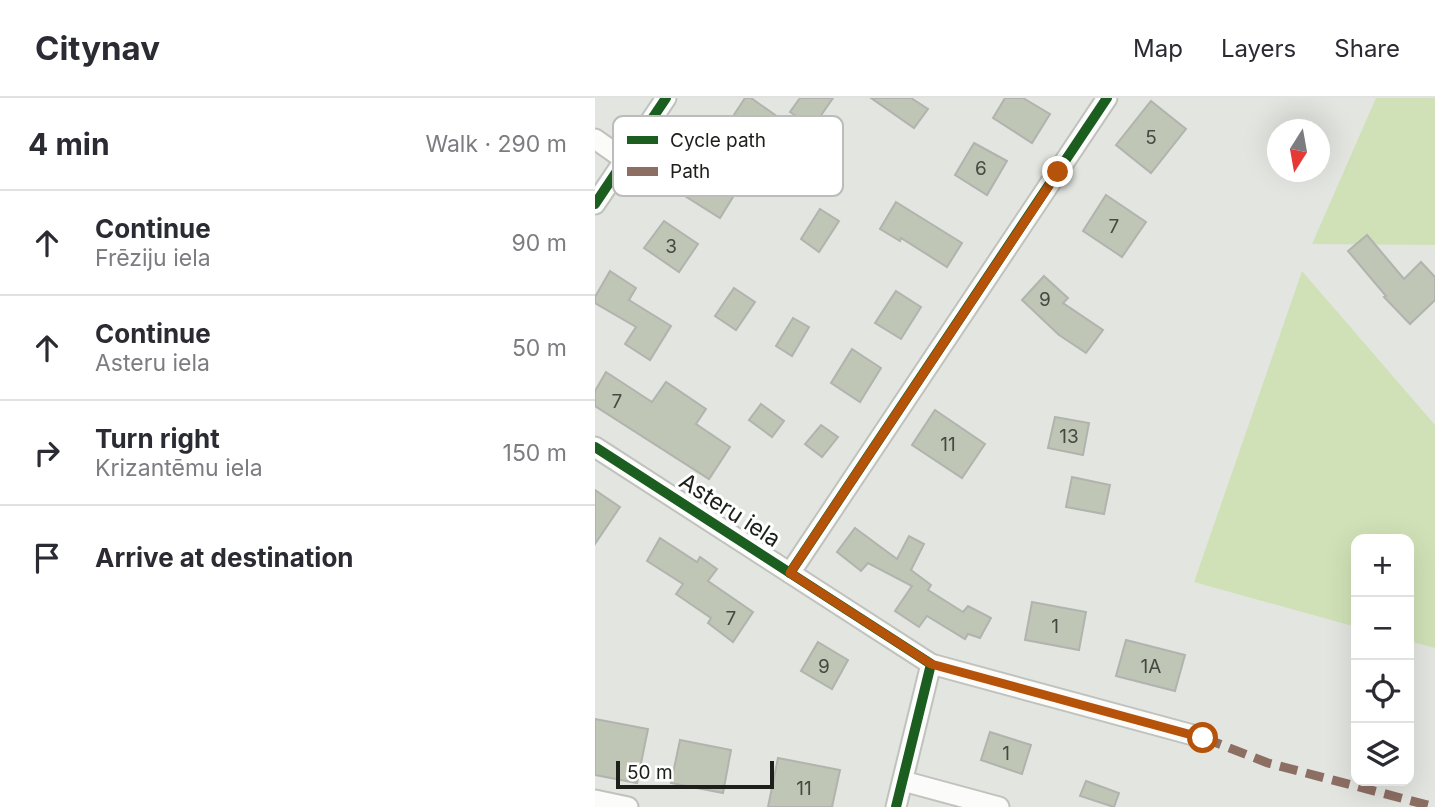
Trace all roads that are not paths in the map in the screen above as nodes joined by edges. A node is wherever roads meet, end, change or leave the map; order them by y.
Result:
1 (666, 98) edge
2 (1107, 98) edge
3 (654, 116) edge
4 (595, 139) edge
5 (613, 152) edge
6 (613, 178) edge
7 (595, 204) edge
8 (595, 447) edge
9 (790, 573) junction
10 (931, 664) junction
11 (1203, 738) dead end
12 (903, 781) junction
13 (595, 800) edge
14 (628, 807) edge
15 (896, 807) edge
16 (999, 807) edge

1 - 3 street
2 - 9 street
4 - 5 street
6 - 7 street
8 - 9 street, Asteru iela
9 - 10 street, Asteru iela
10 - 11 street, Asteru iela
10 - 12 street
12 - 15 street
12 - 16 street
13 - 14 street

